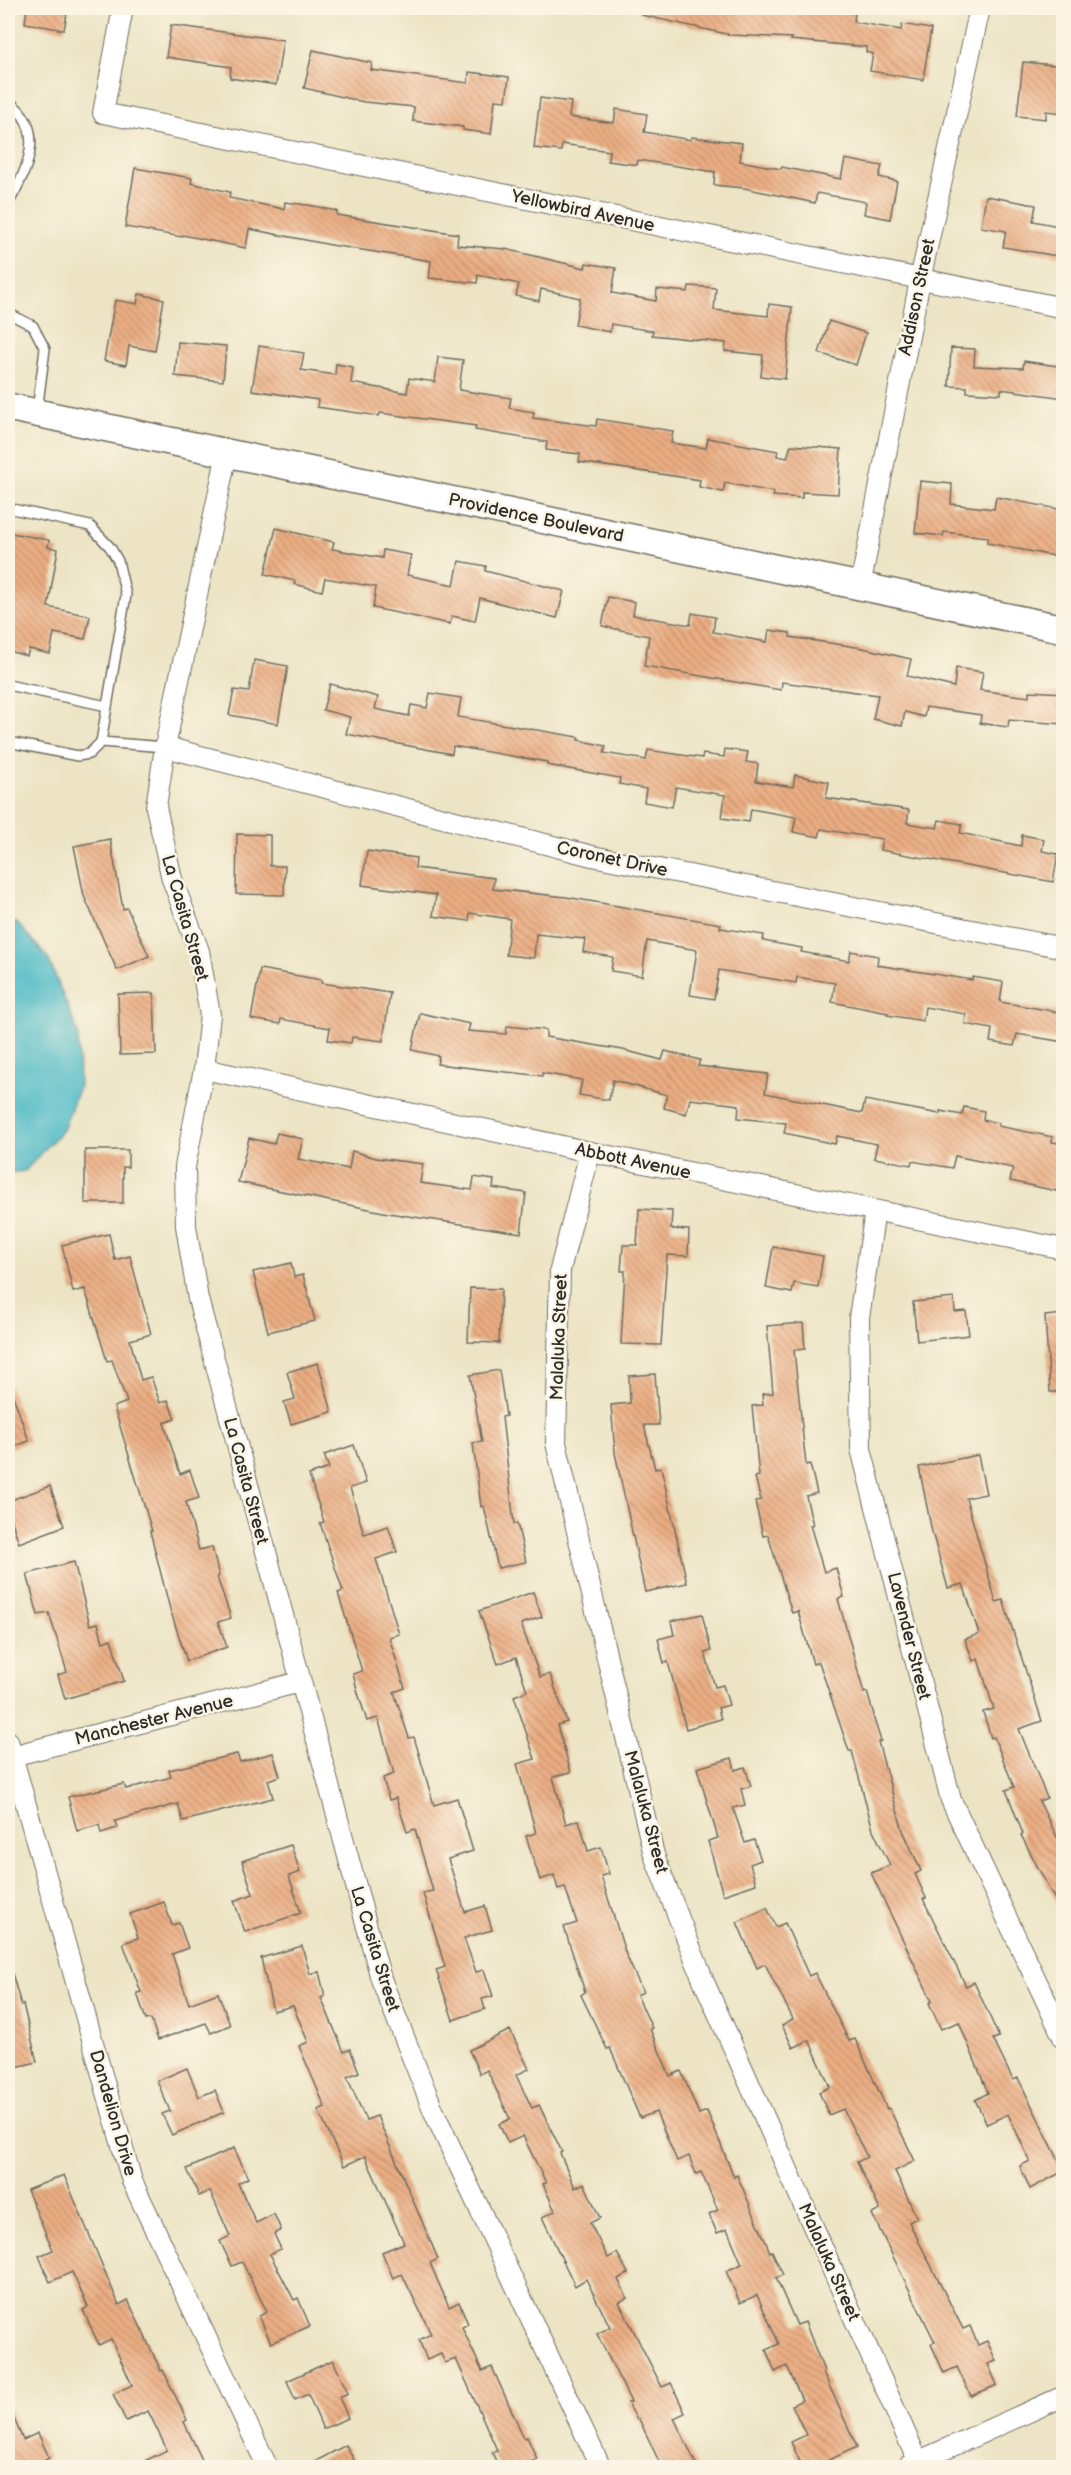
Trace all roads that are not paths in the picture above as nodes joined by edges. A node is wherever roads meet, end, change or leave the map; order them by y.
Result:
1 (123, 8) edge
2 (980, 8) edge
3 (8, 101) edge
4 (8, 204) edge
5 (920, 280) junction
6 (1064, 308) edge
7 (8, 313) edge
8 (8, 407) edge
9 (36, 414) junction
10 (228, 453) junction
11 (8, 508) edge
12 (860, 587) junction
13 (1064, 629) edge
14 (8, 685) edge
15 (107, 706) junction
16 (8, 742) edge
17 (101, 742) junction
18 (165, 747) junction
19 (1064, 948) edge
20 (204, 1069) junction
21 (590, 1152) junction
22 (875, 1211) junction
23 (1064, 1249) edge
24 (300, 1682) junction
25 (9, 1751) edge
26 (1064, 2039) edge
27 (1064, 2396) edge
28 (915, 2466) edge
29 (268, 2468) edge
30 (601, 2468) edge

1 - 5 street, Yellowbird Avenue
2 - 5 street, Addison Street
3 - 4 lane
5 - 6 street, Yellowbird Avenue
5 - 12 street, Addison Street
7 - 9 lane
8 - 9 main road, Providence Boulevard
9 - 10 main road, Providence Boulevard
10 - 12 main road, Providence Boulevard
10 - 18 street, La Casita Street
11 - 15 lane
12 - 13 main road, Providence Boulevard
14 - 15 lane
15 - 17 lane
16 - 17 lane
17 - 18 lane
18 - 19 street, Coronet Drive
18 - 20 street, La Casita Street
20 - 21 street, Abbott Avenue
20 - 24 street, La Casita Street
21 - 22 street, Abbott Avenue
21 - 28 street, Malaluka Street
22 - 23 street, Abbott Avenue
22 - 26 street, Lavender Street
24 - 25 street, Manchester Avenue
24 - 30 street, La Casita Street
25 - 29 street, Dandelion Drive
27 - 28 street

